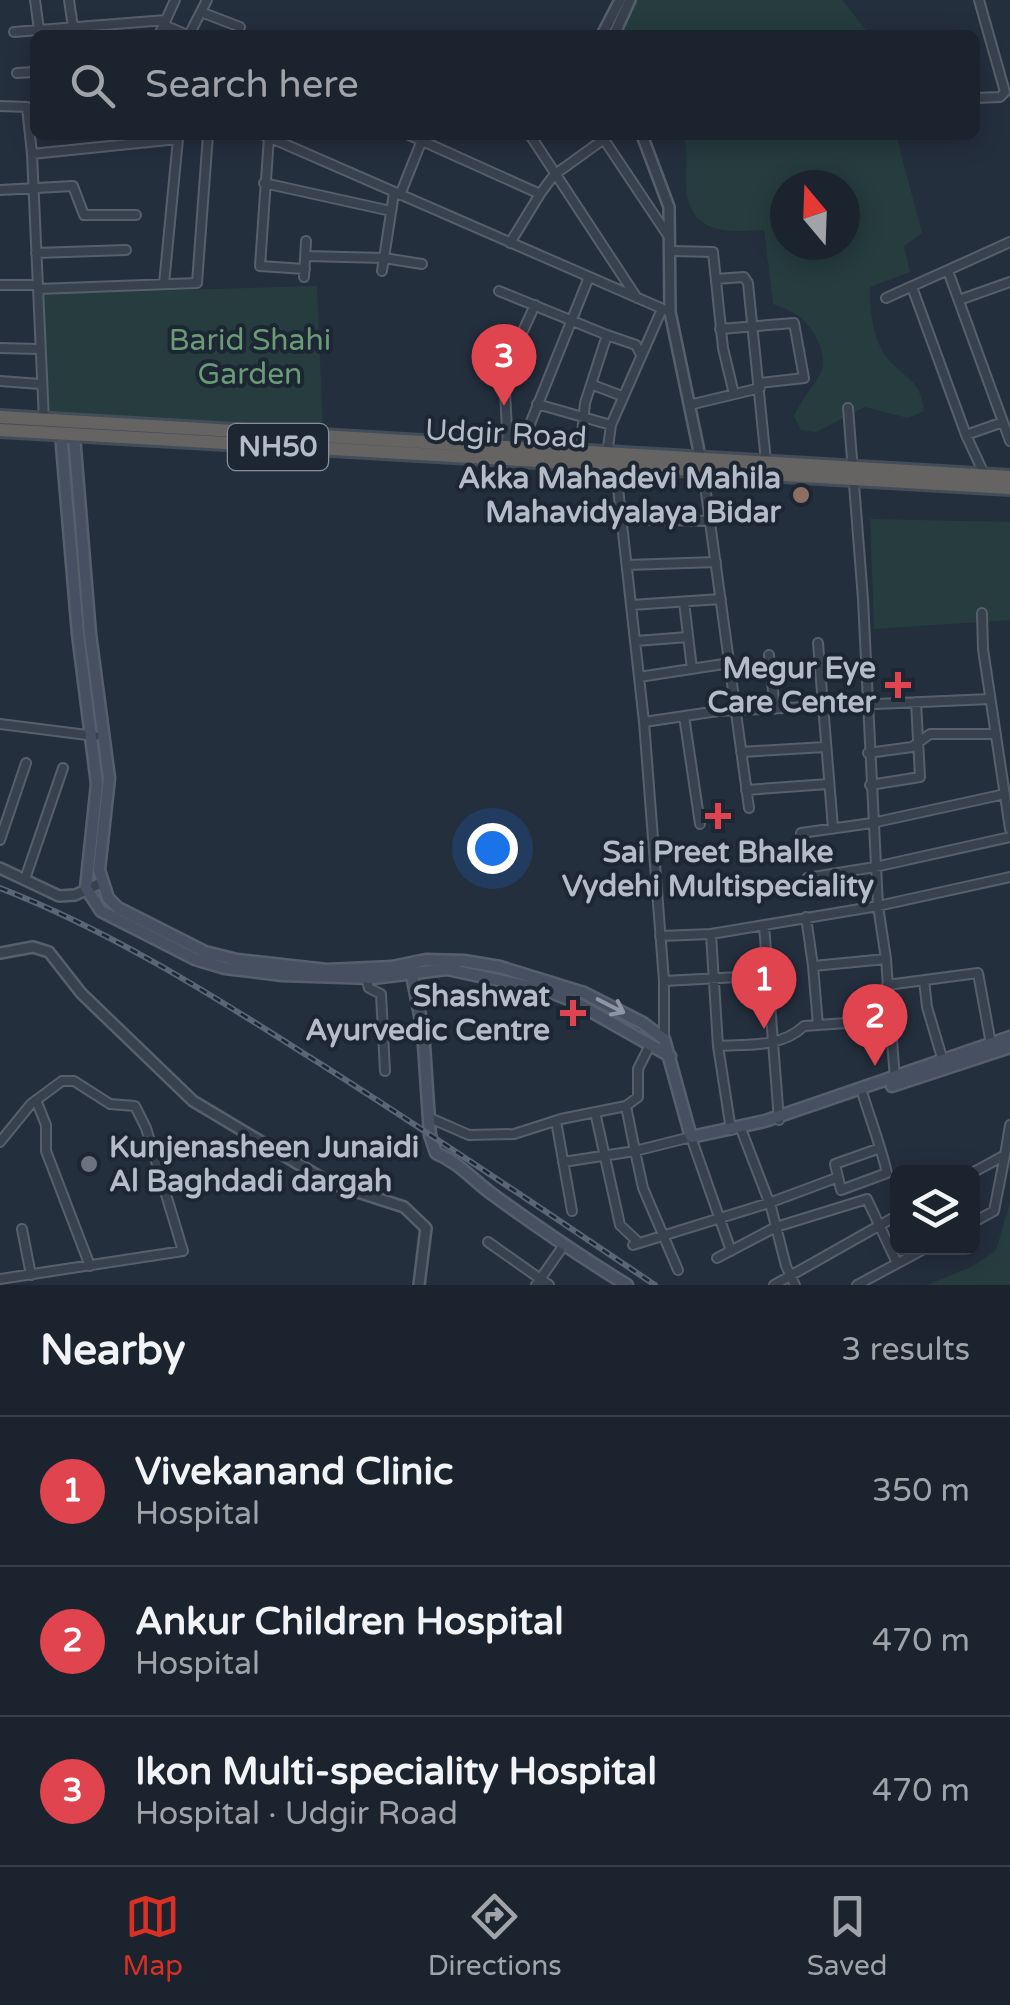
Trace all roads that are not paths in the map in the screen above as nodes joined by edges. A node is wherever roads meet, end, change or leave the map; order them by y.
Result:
1 (35, 0) edge
2 (69, 0) edge
3 (175, 0) edge
4 (207, 0) edge
5 (620, 0) edge
6 (630, 0) edge
7 (979, 0) edge
8 (200, 12) junction
9 (165, 22) junction
10 (72, 27) junction
11 (240, 27) dead end
12 (39, 30) joint
13 (162, 30) edge
14 (179, 30) edge
15 (191, 30) edge
16 (605, 30) edge
17 (616, 30) edge
18 (30, 31) edge
19 (14, 32) dead end
20 (30, 72) edge
21 (17, 73) dead end
22 (980, 98) edge
23 (0, 106) edge
24 (27, 107) junction
25 (30, 110) edge
26 (30, 135) edge
27 (31, 140) edge
28 (152, 140) edge
29 (178, 140) edge
30 (208, 140) edge
31 (266, 140) edge
32 (275, 140) edge
33 (422, 140) edge
34 (427, 140) edge
35 (533, 140) edge
36 (598, 140) edge
37 (604, 140) edge
38 (644, 140) edge
39 (32, 154) junction
40 (554, 175) junction
41 (264, 183) junction
42 (34, 188) junction
43 (0, 190) edge
44 (397, 194) junction
45 (540, 194) junction
46 (391, 211) junction
47 (136, 214) dead end
48 (306, 241) dead end
49 (1010, 242) edge
50 (510, 243) junction
51 (672, 246) junction
52 (126, 250) dead end
53 (36, 253) junction
54 (306, 256) junction
55 (384, 258) junction
56 (422, 264) dead end
57 (382, 271) dead end
58 (948, 271) junction
59 (589, 278) junction
60 (716, 279) junction
61 (1010, 282) edge
62 (164, 284) junction
63 (0, 285) edge
64 (912, 286) junction
65 (38, 287) junction
66 (499, 291) dead end
67 (636, 298) junction
68 (886, 298) dead end
69 (959, 300) junction
70 (535, 306) junction
71 (666, 311) junction
72 (570, 320) junction
73 (754, 325) junction
74 (720, 329) junction
75 (607, 335) junction
76 (0, 348) edge
77 (39, 349) junction
78 (640, 353) junction
79 (0, 380) edge
80 (40, 384) junction
81 (593, 384) junction
82 (760, 386) junction
83 (734, 394) junction
84 (622, 396) junction
85 (537, 404) junction
86 (689, 405) junction
87 (848, 408) dead end
88 (0, 418) edge
89 (584, 419) junction
90 (44, 420) junction
91 (1002, 422) junction
92 (611, 425) junction
93 (66, 429) junction
94 (5, 431) edge
95 (966, 435) junction
96 (1010, 441) edge
97 (580, 452) junction
98 (513, 454) junction
99 (611, 459) junction
100 (766, 462) junction
101 (702, 463) junction
102 (852, 472) junction
103 (1010, 477) edge
104 (988, 481) junction
105 (1010, 488) edge
106 (623, 519) junction
107 (710, 521) junction
108 (716, 562) junction
109 (627, 565) junction
110 (721, 599) junction
111 (684, 602) junction
112 (632, 605) junction
113 (982, 612) dead end
114 (688, 637) junction
115 (636, 642) junction
116 (818, 643) dead end
117 (769, 656) dead end
118 (730, 663) junction
119 (692, 669) junction
120 (639, 677) junction
121 (990, 699) junction
122 (916, 702) junction
123 (822, 706) junction
124 (866, 706) junction
125 (775, 708) junction
126 (736, 710) junction
127 (684, 716) junction
128 (644, 722) junction
129 (0, 724) edge
130 (996, 734) junction
131 (90, 736) junction
132 (103, 736) junction
133 (919, 742) junction
134 (826, 747) junction
135 (741, 752) junction
136 (868, 753) junction
137 (26, 763) dead end
138 (63, 768) dead end
139 (828, 784) junction
140 (870, 786) junction
141 (746, 790) junction
142 (1005, 794) junction
143 (749, 808) dead end
144 (872, 823) junction
145 (700, 824) dead end
146 (833, 828) junction
147 (801, 833) dead end
148 (1010, 833) edge
149 (0, 840) edge
150 (875, 867) junction
151 (0, 868) edge
152 (1010, 877) edge
153 (807, 878) dead end
154 (25, 880) junction
155 (100, 882) junction
156 (86, 888) junction
157 (878, 906) junction
158 (806, 917) junction
159 (764, 924) junction
160 (711, 934) junction
161 (660, 936) junction
162 (0, 952) edge
163 (886, 960) junction
164 (813, 966) junction
165 (411, 969) junction
166 (739, 976) dead end
167 (366, 978) junction
168 (712, 978) junction
169 (664, 980) junction
170 (924, 980) junction
171 (887, 985) junction
172 (889, 1020) junction
173 (818, 1025) junction
174 (1010, 1037) edge
175 (664, 1040) junction
176 (772, 1042) junction
177 (991, 1044) junction
178 (650, 1045) junction
179 (718, 1046) junction
180 (1010, 1047) edge
181 (671, 1057) junction
182 (943, 1061) junction
183 (385, 1071) dead end
184 (895, 1081) junction
185 (863, 1095) junction
186 (36, 1100) junction
187 (626, 1106) junction
188 (595, 1112) junction
189 (430, 1118) junction
190 (778, 1118) junction
191 (556, 1121) junction
192 (1010, 1125) edge
193 (736, 1129) junction
194 (690, 1137) junction
195 (0, 1142) edge
196 (880, 1148) junction
197 (635, 1151) junction
198 (604, 1155) junction
199 (1005, 1155) junction
200 (563, 1162) junction
201 (980, 1169) edge
202 (836, 1178) junction
203 (770, 1203) junction
204 (572, 1211) dead end
205 (890, 1219) edge
206 (980, 1219) edge
207 (718, 1220) junction
208 (878, 1226) junction
209 (776, 1227) junction
210 (22, 1228) dead end
211 (664, 1238) junction
212 (488, 1242) dead end
213 (564, 1245) junction
214 (731, 1251) junction
215 (912, 1255) edge
216 (716, 1258) dead end
217 (896, 1263) junction
218 (90, 1266) junction
219 (678, 1270) dead end
220 (31, 1275) junction
221 (790, 1276) junction
222 (0, 1280) edge
223 (542, 1283) edge
224 (418, 1285) edge
225 (627, 1285) edge
226 (774, 1285) edge
227 (795, 1285) edge
228 (857, 1285) edge

1 - 12 street
2 - 10 street
3 - 9 street
4 - 8 street
5 - 16 street
6 - 17 street
7 - 22 street
8 - 11 street
8 - 15 street
9 - 10 street
9 - 13 street
9 - 14 street
10 - 12 street
18 - 19 street
20 - 21 street
23 - 24 street
24 - 25 street
24 - 26 street
27 - 39 street
28 - 39 street
29 - 62 street
30 - 62 street
31 - 41 street
32 - 44 street
33 - 44 street
34 - 45 street
35 - 40 street
36 - 40 street
37 - 51 street
38 - 51 street
39 - 42 street
40 - 45 street
40 - 67 street
41 - 46 street
41 - 54 street
42 - 43 street
42 - 47 street
42 - 53 street
44 - 46 street
44 - 50 street
45 - 50 street
46 - 55 street
48 - 54 street
49 - 58 street
50 - 59 street
51 - 60 street
51 - 71 street
52 - 53 street
53 - 65 street
54 - 55 street
55 - 56 street
55 - 57 street
58 - 64 street
58 - 69 street
59 - 67 street
59 - 72 street
60 - 73 street
60 - 74 street
61 - 69 street
62 - 65 street
63 - 65 street
64 - 68 street
64 - 95 street
65 - 77 street
66 - 70 street
67 - 71 street
69 - 91 street
70 - 72 street
70 - 98 street
71 - 78 street
71 - 86 street
72 - 75 street
72 - 85 street
73 - 74 street
73 - 82 street
73 - 82 street
74 - 83 street
75 - 78 street
75 - 81 street
76 - 77 street
77 - 80 street
78 - 84 street
79 - 80 street
80 - 90 street
81 - 84 street
81 - 89 street
82 - 83 street
82 - 100 street
83 - 86 street
84 - 92 street
85 - 89 street
85 - 98 street
86 - 101 street
87 - 102 street
88 - 90 highway, Udgir Road / NH50
89 - 92 street
89 - 97 street
90 - 93 highway, Udgir Road / NH50
91 - 95 street
91 - 96 street
92 - 99 street
93 - 94 highway, Udgir Road / NH50
93 - 98 highway, Udgir Road / NH50
93 - 131 main road
93 - 132 main road
95 - 104 street
97 - 98 highway, Udgir Road / NH50
97 - 99 highway, Udgir Road / NH50
98 - 99 highway, Udgir Road / NH50
99 - 101 highway, Udgir Road / NH50
99 - 106 street
100 - 101 highway, Udgir Road / NH50
100 - 102 highway, Udgir Road / NH50
101 - 102 highway, Udgir Road / NH50
101 - 107 street
102 - 104 highway, Udgir Road / NH50
102 - 124 street
103 - 104 highway, Udgir Road / NH50
104 - 105 highway, Udgir Road / NH50
106 - 107 street
106 - 109 street
107 - 108 street
108 - 109 street
108 - 110 street
109 - 112 street
110 - 111 street
110 - 118 street
111 - 112 street
111 - 114 street
112 - 115 street
113 - 121 street
114 - 115 street
114 - 119 street
115 - 120 street
116 - 123 street
117 - 125 street
118 - 119 street
118 - 126 street
119 - 120 street
120 - 128 street
121 - 122 street
121 - 130 street
122 - 124 street
122 - 133 street
123 - 124 street
123 - 125 street
123 - 134 street
124 - 136 street
125 - 126 street
126 - 127 street
126 - 135 street
127 - 128 street
127 - 145 street
128 - 161 street
129 - 131 street
130 - 133 street
130 - 142 street
131 - 132 street
131 - 156 main road
132 - 155 main road
133 - 136 street
133 - 140 street
134 - 135 street
134 - 139 street
135 - 141 street
136 - 140 street
137 - 149 street
138 - 154 street
139 - 141 street
139 - 146 street
140 - 144 street
141 - 143 street
142 - 144 street
142 - 148 street
144 - 146 street
144 - 150 street
146 - 147 street
148 - 150 street
150 - 153 street
150 - 157 street
151 - 154 street
152 - 157 street
154 - 156 street
155 - 156 street
155 - 165 main road
156 - 167 main road
157 - 158 street
157 - 163 street
158 - 159 street
158 - 164 street
159 - 160 street
159 - 176 street
160 - 161 street
160 - 168 street
161 - 169 street
162 - 224 street
163 - 164 street
163 - 171 street
164 - 173 street
165 - 167 main road
165 -> 175 main road
165 - 178 main road
165 - 189 main road
166 - 168 street
167 - 183 street
168 - 169 street
168 - 179 street
169 - 175 street
170 - 171 street
170 - 177 street
170 - 182 street
171 - 172 street
172 - 173 street
172 - 184 street
173 - 176 street
174 - 177 main road
175 - 181 main road
176 - 179 street
176 - 190 street
177 - 182 main road
178 - 181 main road
178 - 187 street
179 - 193 street
180 - 184 main road
181 - 194 main road
182 - 184 main road
184 - 185 main road
184 - 190 main road
185 - 190 main road
185 - 196 street
186 - 195 street
186 - 218 street
186 - 218 street
187 - 188 street
187 - 197 street
188 - 191 street
188 - 198 street
189 - 191 street
189 - 213 main road
190 - 193 main road
191 - 200 street
192 - 199 street
193 - 194 main road
193 - 203 street
194 - 197 street
194 - 207 street
196 - 202 street
196 - 202 street
197 - 198 street
197 - 211 street
198 - 200 street
198 - 211 street
199 - 201 street
199 - 206 street
200 - 204 street
202 - 203 street
203 - 207 street
203 - 209 street
205 - 208 street
207 - 211 street
207 - 214 street
208 - 209 street
208 - 217 street
208 - 221 street
209 - 214 street
209 - 221 street
210 - 220 street
211 - 219 street
212 - 223 street
213 - 223 street
213 - 225 main road
214 - 216 street
215 - 217 street
217 - 228 street
218 - 220 street
220 - 222 street
221 - 226 street
221 - 227 street

